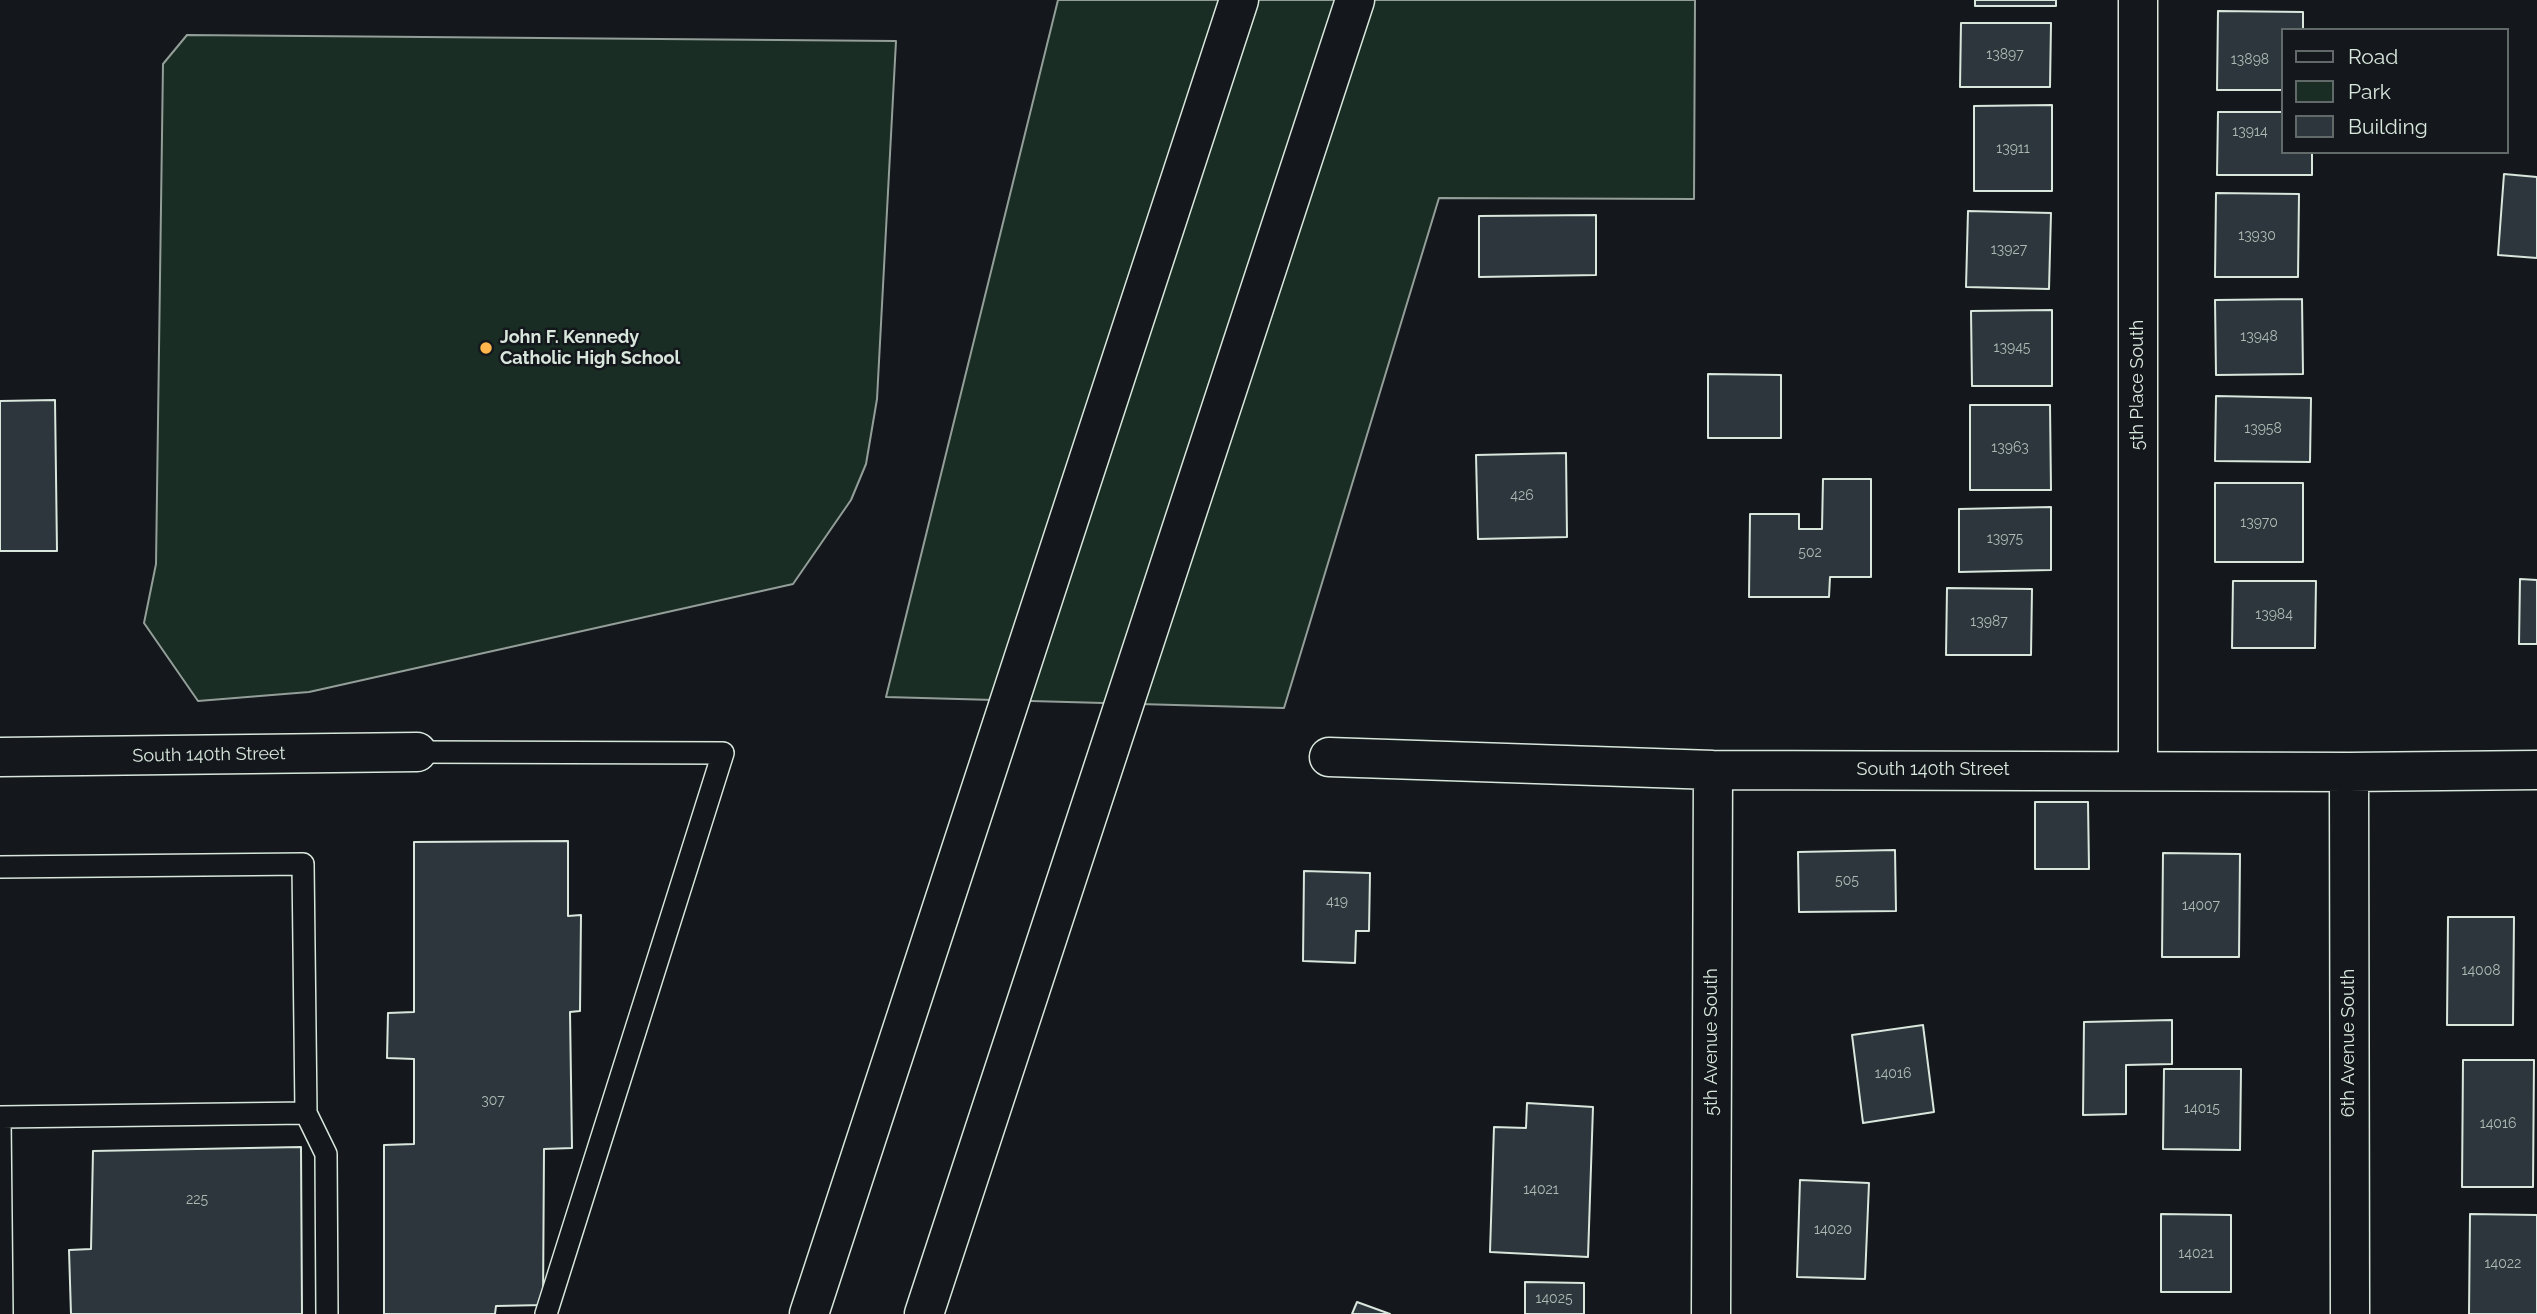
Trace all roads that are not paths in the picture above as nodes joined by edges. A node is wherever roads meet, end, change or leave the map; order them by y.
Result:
1 (1239, 0) edge
2 (1355, 0) edge
3 (2138, 0) edge
4 (418, 752) joint
5 (0, 757) edge
6 (1329, 757) dead end
7 (2138, 769) junction
8 (1713, 770) junction
9 (2537, 770) edge
10 (2349, 772) junction
11 (0, 867) edge
12 (306, 1113) junction
13 (0, 1117) edge
14 (2, 1314) edge
15 (327, 1314) edge
16 (546, 1314) edge
17 (809, 1314) edge
18 (924, 1314) edge
19 (1711, 1314) edge
20 (2350, 1314) edge

1 - 17 main road
2 - 18 main road
3 - 7 main road, 5th Place South
4 - 5 main road, South 140th Street
4 - 16 lane
6 - 8 main road, South 140th Street
7 - 8 main road, South 140th Street
7 - 10 main road, South 140th Street
8 - 19 main road, 5th Avenue South
9 - 10 main road, South 140th Street
10 - 20 main road, 6th Avenue South
11 - 12 lane
12 - 13 lane
12 - 15 lane
13 - 14 lane

